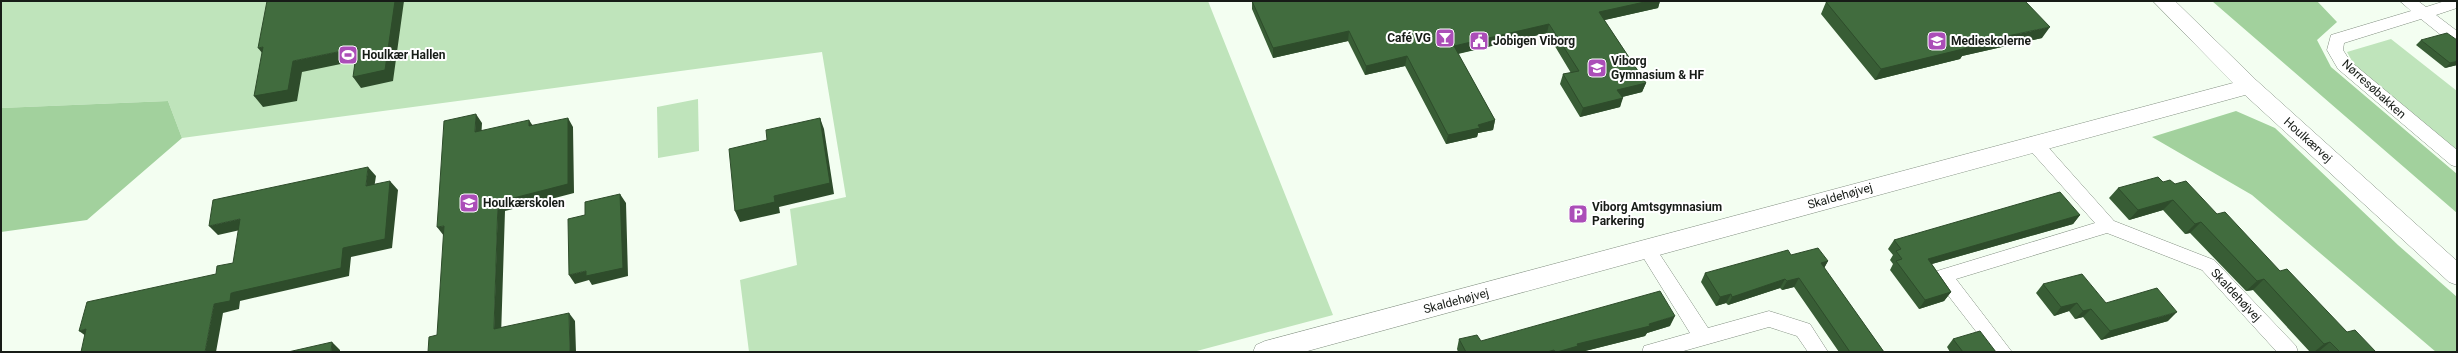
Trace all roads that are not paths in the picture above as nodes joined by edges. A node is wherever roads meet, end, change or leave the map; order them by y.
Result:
1 (2163, 1) edge
2 (2408, 1) edge
3 (2457, 3) edge
4 (2424, 13) junction
5 (2457, 39) edge
6 (2249, 86) junction
7 (2034, 143) junction
8 (2457, 160) edge
9 (2108, 226) junction
10 (1647, 249) junction
11 (2457, 275) edge
12 (1703, 337) junction
13 (1265, 352) edge
14 (1651, 352) edge
15 (1818, 352) edge
16 (2003, 352) edge
17 (2289, 352) edge

1 - 6 street, Houlkærvej
2 - 4 street
3 - 4 street, Nørresøbakken
4 - 5 street
4 - 8 street, Nørresøbakken
6 - 7 street, Skaldehøjvej
6 - 11 street, Houlkærvej
7 - 9 street, Skaldehøjvej
7 - 10 street, Skaldehøjvej
9 - 16 street
9 - 17 street, Skaldehøjvej
10 - 12 street
10 - 13 street, Skaldehøjvej
12 - 14 street
12 - 15 street

